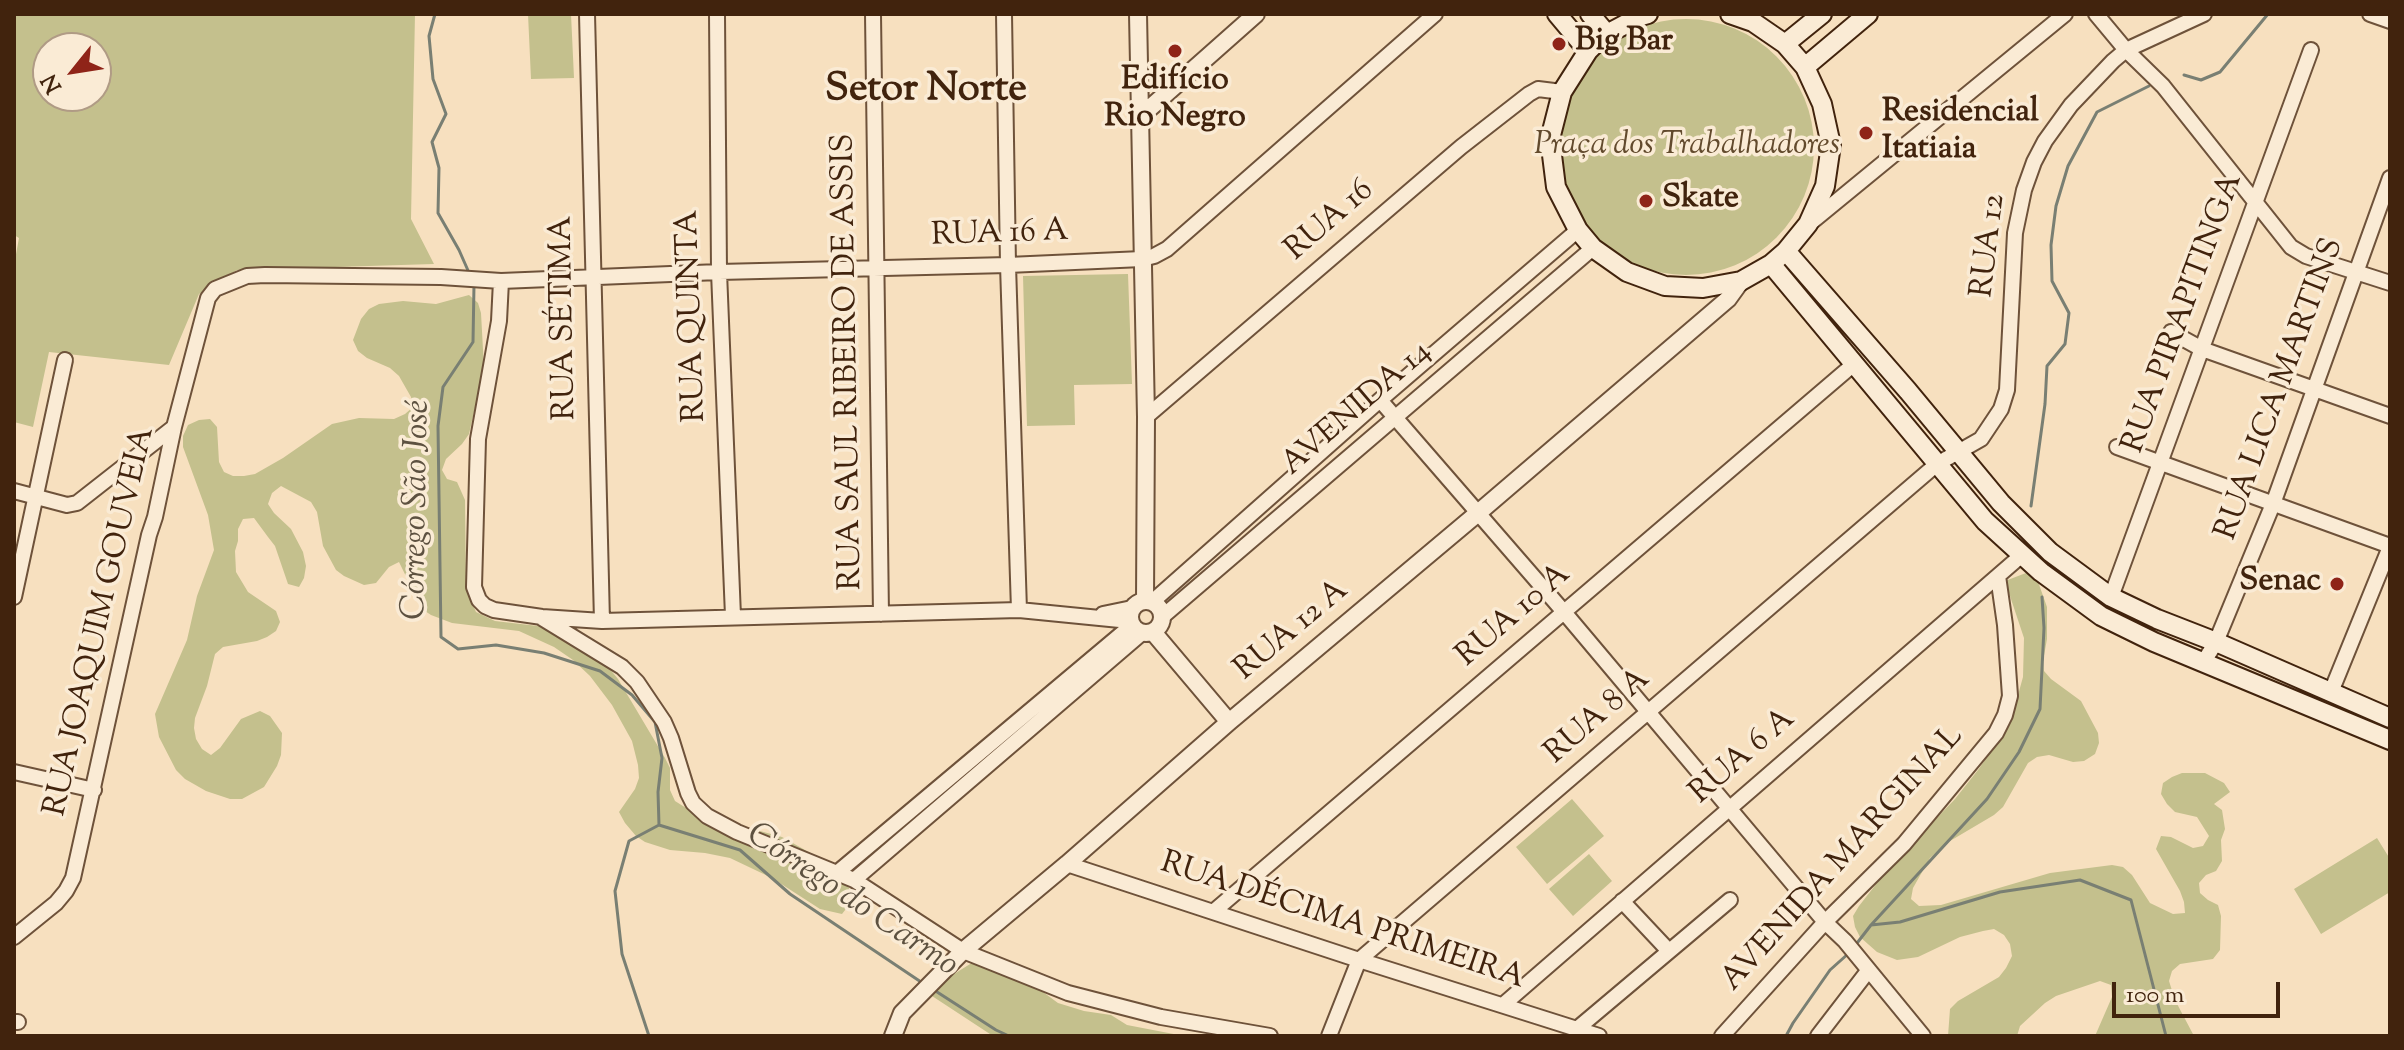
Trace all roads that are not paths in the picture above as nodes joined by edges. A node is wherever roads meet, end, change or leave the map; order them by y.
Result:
1 (587, 14) edge
2 (717, 14) edge
3 (873, 14) edge
4 (1004, 14) edge
5 (1138, 14) edge
6 (1256, 14) edge
7 (1435, 14) edge
8 (1557, 14) edge
9 (1590, 14) edge
10 (1648, 14) edge
11 (1730, 14) edge
12 (1822, 14) edge
13 (1868, 14) edge
14 (2065, 14) edge
15 (2096, 14) edge
16 (2204, 14) edge
17 (2370, 14) edge
18 (2390, 21) edge
19 (1617, 25) edge
20 (1785, 44) junction
21 (2126, 50) junction
22 (2311, 50) dead end
23 (1588, 51) junction
24 (1805, 67) junction
25 (1562, 92) junction
26 (1142, 115) junction
27 (2390, 178) edge
28 (2256, 204) junction
29 (1808, 224) junction
30 (1578, 230) junction
31 (1593, 248) junction
32 (1786, 251) junction
33 (1142, 259) junction
34 (1771, 264) junction
35 (1008, 265) junction
36 (876, 267) junction
37 (2356, 271) junction
38 (719, 272) junction
39 (592, 277) junction
40 (501, 281) junction
41 (1741, 281) junction
42 (2390, 283) edge
43 (208, 298) joint
44 (2171, 332) dead end
45 (2202, 349) junction
46 (65, 360) dead end
47 (1854, 364) junction
48 (2313, 389) junction
49 (1380, 400) junction
50 (2390, 416) edge
51 (1146, 417) junction
52 (1395, 417) junction
53 (174, 427) junction
54 (2117, 447) dead end
55 (1957, 453) junction
56 (2161, 463) junction
57 (1937, 464) junction
58 (14, 491) edge
59 (35, 496) junction
60 (2273, 504) junction
61 (1478, 513) junction
62 (29, 532) junction
63 (14, 546) edge
64 (2390, 547) edge
65 (2022, 555) junction
66 (1998, 576) junction
67 (14, 597) edge
68 (2111, 597) junction
69 (1019, 610) junction
70 (1564, 612) junction
71 (881, 614) junction
72 (733, 616) junction
73 (542, 617) junction
74 (1143, 617) junction
75 (602, 621) junction
76 (2216, 642) junction
77 (2203, 663) junction
78 (2331, 692) junction
79 (1648, 712) junction
80 (2390, 718) edge
81 (1229, 722) junction
82 (2390, 740) edge
83 (14, 772) edge
84 (94, 790) junction
85 (1730, 807) junction
86 (1067, 864) junction
87 (838, 872) junction
88 (854, 880) junction
89 (1730, 900) dead end
90 (1622, 901) junction
91 (1213, 912) junction
92 (1825, 922) junction
93 (14, 937) edge
94 (1668, 950) junction
95 (963, 951) junction
96 (1359, 960) junction
97 (1863, 965) junction
98 (1504, 1004) junction
99 (1578, 1028) junction
100 (893, 1036) edge
101 (1270, 1036) edge
102 (1329, 1036) edge
103 (1599, 1036) edge
104 (1722, 1036) edge
105 (1818, 1036) edge
106 (1923, 1036) edge

1 - 39 street, RUA SÉTIMA
2 - 38 street, RUA QUINTA
3 - 36 street, RUA SAUL RIBEIRO DE ASSIS
4 - 35 street
5 - 26 street
6 - 26 street
7 - 33 street, RUA 16 A
8 - 23 main road
9 - 19 main road
10 - 19 main road
11 - 20 main road
12 - 20 main road
13 - 24 main road
14 - 29 street
15 - 21 street
16 - 21 street, RUA 12
17 - 18 street
19 - 23 main road
20 - 24 main road
21 - 28 street
21 - 55 street, RUA 12
22 - 28 street, RUA PIRAPITINGA
23 - 25 main road
24 - 29 main road
25 - 30 main road
25 - 51 street, RUA 16
26 - 33 street
27 - 37 street, RUA LICA MARTINS
28 - 37 street
28 - 45 street, RUA PIRAPITINGA
29 - 32 main road
30 - 31 main road
30 - 49 street, AVENIDA 14
31 - 41 main road
31 - 52 street, AVENIDA 14
32 - 34 main road
32 - 55 main road
33 - 35 street, RUA 16 A
33 - 51 street
34 - 41 main road
34 - 47 main road
35 - 36 street, RUA 16 A
35 - 69 street
36 - 38 street, RUA 16 A
36 - 71 street, RUA SAUL RIBEIRO DE ASSIS
37 - 42 street
37 - 48 street, RUA LICA MARTINS
38 - 39 street, RUA 16 A
38 - 72 street, RUA QUINTA
39 - 40 street, RUA 16 A
39 - 75 street, RUA SÉTIMA
40 - 43 street, RUA 16 A
40 - 73 street
41 - 61 street, RUA 12 A
43 - 53 street, RUA JOAQUIM GOUVEIA
44 - 45 street
45 - 48 street
45 - 56 street, RUA PIRAPITINGA
46 - 59 street
47 - 57 main road
47 - 70 street, RUA 10 A
48 - 50 street
48 - 60 street, RUA LICA MARTINS
49 - 52 street
49 - 74 street, AVENIDA 14
51 - 74 street
52 - 61 street
52 - 74 street, AVENIDA 14
53 - 59 street
53 - 84 street, RUA JOAQUIM GOUVEIA
54 - 56 street
55 - 57 street, RUA 12
55 - 68 main road
56 - 60 street
56 - 68 street, RUA PIRAPITINGA
57 - 65 main road
57 - 79 street, RUA 8 A
58 - 59 street
59 - 62 street
60 - 64 street
60 - 76 street, RUA LICA MARTINS
61 - 70 street
61 - 81 street, RUA 12 A
62 - 63 street
62 - 67 street
64 - 78 street
65 - 66 street, RUA 6 A
65 - 77 main road
66 - 85 street, RUA 6 A
66 - 92 street, AVENIDA MARGINAL
68 - 76 main road
69 - 71 street
69 - 74 street
70 - 79 street
70 - 91 street, RUA 10 A
71 - 72 street
72 - 75 street
73 - 75 street
73 - 87 street
74 - 81 street
74 - 87 street, AVENIDA 14
74 - 88 street, AVENIDA 14
76 - 77 street, RUA LICA MARTINS
76 - 78 main road
77 - 82 main road
78 - 80 main road
79 - 85 street
79 - 96 street, RUA 8 A
81 - 86 street, RUA 12 A
83 - 84 street
84 - 93 street, RUA JOAQUIM GOUVEIA
85 - 90 street, RUA 6 A
85 - 92 street
86 - 91 street, RUA DÉCIMA PRIMEIRA
86 - 95 street, RUA 12 A
87 - 88 street
88 - 95 street
89 - 94 street
90 - 94 street
90 - 98 street, RUA 6 A
91 - 96 street, RUA DÉCIMA PRIMEIRA
92 - 97 street
92 - 104 street, AVENIDA MARGINAL
94 - 99 street
95 - 100 street, RUA 12 A
95 - 101 street
96 - 98 street, RUA DÉCIMA PRIMEIRA
96 - 102 street, RUA 8 A
97 - 105 street
97 - 106 street
98 - 99 street, RUA DÉCIMA PRIMEIRA
99 - 103 street, RUA DÉCIMA PRIMEIRA

